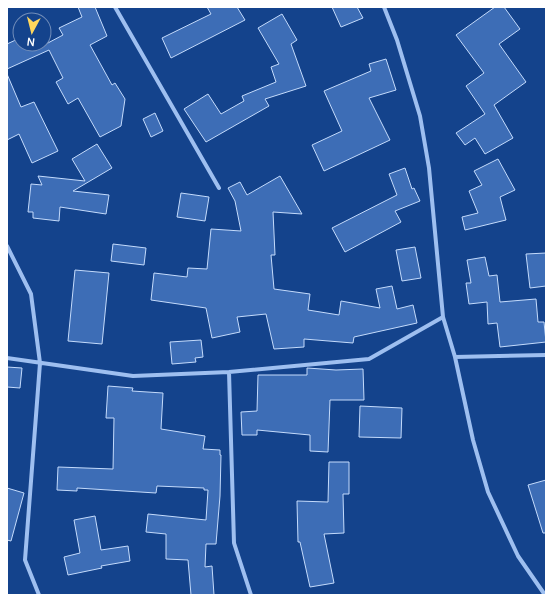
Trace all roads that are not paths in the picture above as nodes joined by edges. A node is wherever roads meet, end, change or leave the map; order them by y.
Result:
1 (115, 7) edge
2 (384, 7) edge
3 (219, 188) dead end
4 (7, 246) edge
5 (443, 317) junction
6 (546, 355) edge
7 (455, 357) junction
8 (7, 358) edge
9 (40, 363) junction
10 (229, 372) junction
11 (39, 595) edge
12 (251, 595) edge
13 (545, 595) edge

1 - 3 street
2 - 5 street
4 - 9 street
5 - 7 street
5 - 10 street
6 - 7 street
7 - 13 street
8 - 9 street
9 - 10 street
9 - 11 street
10 - 12 street

